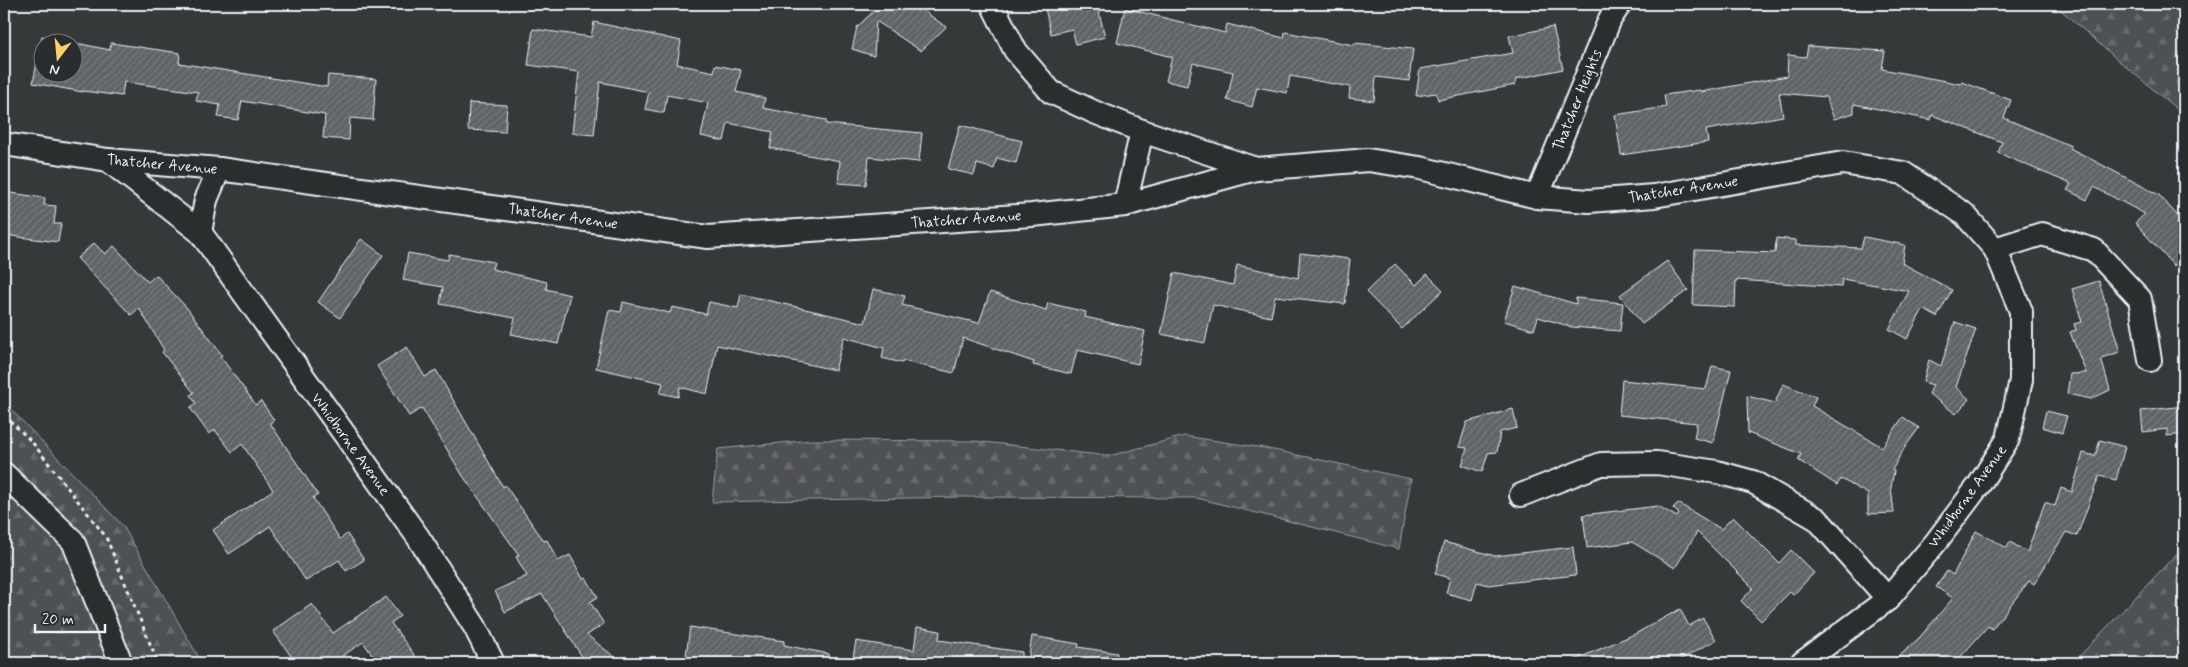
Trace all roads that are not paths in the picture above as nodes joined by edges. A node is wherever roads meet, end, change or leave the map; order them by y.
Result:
1 (992, 4) edge
2 (1620, 4) edge
3 (1142, 131) junction
4 (4, 144) edge
5 (108, 160) junction
6 (1256, 168) junction
7 (219, 169) junction
8 (1537, 197) junction
9 (1125, 205) junction
10 (200, 232) junction
11 (1995, 249) junction
12 (2150, 360) dead end
13 (4, 474) edge
14 (1521, 495) dead end
15 (1888, 599) junction
16 (121, 663) edge
17 (493, 663) edge
18 (1802, 663) edge

1 - 3 street, Thatcher Avenue
2 - 8 street, Thatcher Heights
3 - 6 street, Thatcher Avenue
3 - 9 street
4 - 5 street, Thatcher Avenue
5 - 7 street, Thatcher Avenue
5 - 10 street, Whidborne Avenue
6 - 8 street, Thatcher Avenue
6 - 9 street, Thatcher Avenue
7 - 9 street, Thatcher Avenue
7 - 10 street
8 - 11 street, Thatcher Avenue
10 - 17 street, Whidborne Avenue
11 - 12 street
11 - 15 street, Whidborne Avenue
13 - 16 street
14 - 15 street
15 - 18 street, Whidborne Avenue

